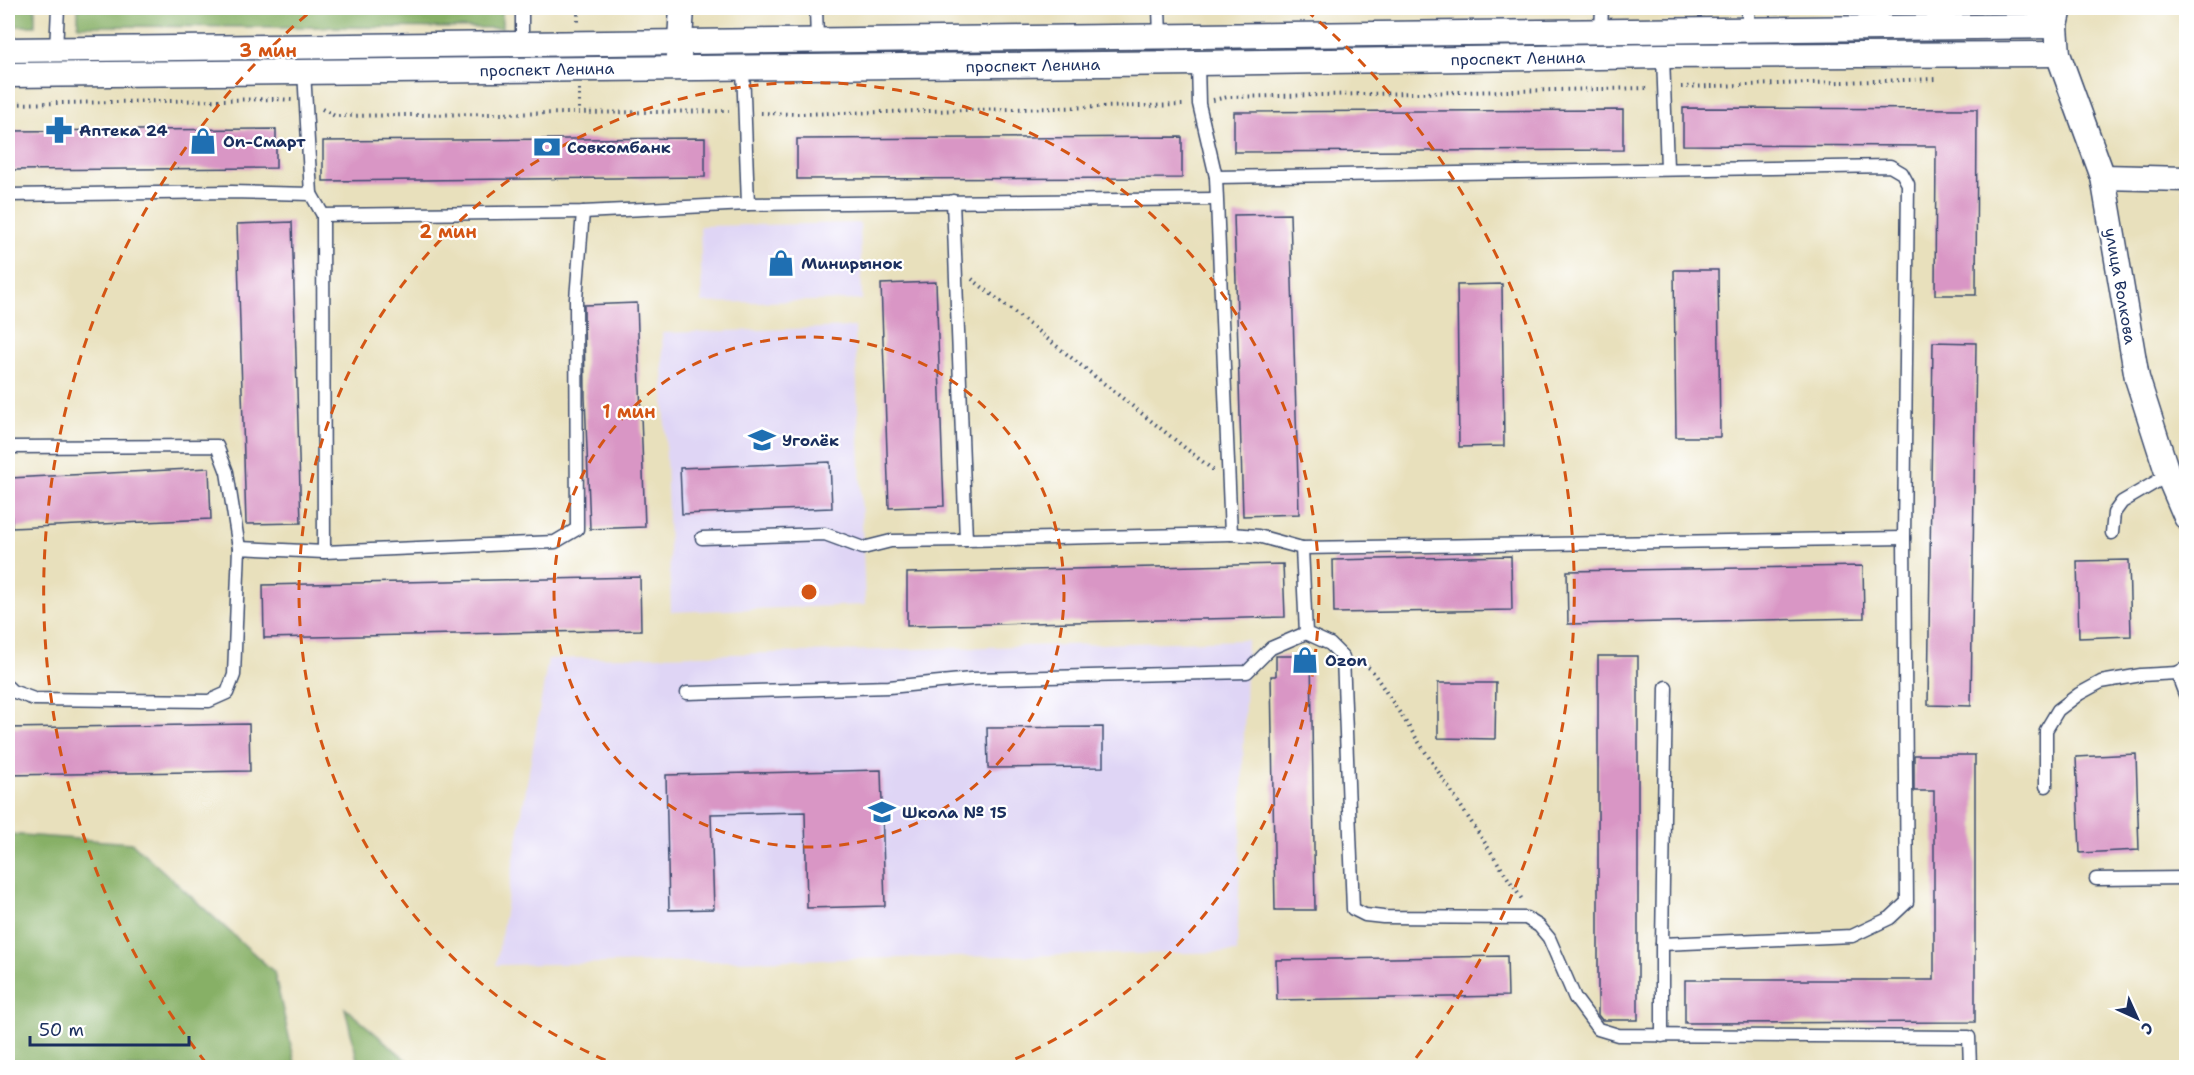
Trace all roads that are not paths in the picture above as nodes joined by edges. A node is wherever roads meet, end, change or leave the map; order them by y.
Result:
1 (58, 8) edge
2 (522, 8) edge
3 (682, 8) edge
4 (816, 8) edge
5 (1159, 8) edge
6 (2058, 17) edge
7 (1748, 18) edge
8 (1881, 18) edge
9 (1601, 19) edge
10 (1160, 36) junction
11 (680, 41) junction
12 (817, 41) junction
13 (522, 44) junction
14 (8, 50) edge
15 (56, 50) junction
16 (2058, 54) junction
17 (1663, 56) junction
18 (1198, 63) junction
19 (678, 68) junction
20 (743, 68) junction
21 (304, 72) junction
22 (8, 75) edge
23 (1667, 168) junction
24 (1216, 177) junction
25 (2103, 177) junction
26 (2187, 179) edge
27 (312, 194) junction
28 (8, 195) edge
29 (1216, 199) junction
30 (953, 201) junction
31 (748, 204) junction
32 (583, 212) junction
33 (323, 215) junction
34 (8, 447) edge
35 (2168, 475) junction
36 (2187, 517) edge
37 (2112, 533) dead end
38 (1231, 534) junction
39 (702, 538) dead end
40 (1904, 538) junction
41 (966, 540) junction
42 (239, 548) junction
43 (1302, 548) junction
44 (324, 552) junction
45 (1306, 633) junction
46 (2182, 671) edge
47 (8, 687) edge
48 (1666, 687) dead end
49 (687, 693) dead end
50 (2187, 697) edge
51 (2046, 786) dead end
52 (2187, 878) edge
53 (2096, 879) dead end
54 (1662, 944) junction
55 (1662, 1036) junction
56 (1970, 1068) edge

1 - 15 lane
2 - 13 lane
3 - 11 street
4 - 12 lane
5 - 10 lane
6 - 8 street, проспект Ленина
6 - 16 street, улица Волкова
7 - 8 street, проспект Ленина
7 - 9 street, проспект Ленина
9 - 10 street, проспект Ленина
10 - 12 street, проспект Ленина
11 - 12 street, проспект Ленина
11 - 13 street, проспект Ленина
11 - 19 street
13 - 15 street, проспект Ленина
14 - 15 street, проспект Ленина
16 - 17 street, проспект Ленина
16 - 25 street, улица Волкова
17 - 18 street, проспект Ленина
17 - 23 lane
18 - 20 street, проспект Ленина
18 - 24 lane
19 - 20 street, проспект Ленина
19 - 21 street, проспект Ленина
20 - 31 lane
21 - 22 street, проспект Ленина
21 - 27 lane
23 - 24 lane
23 - 40 lane
24 - 29 lane
25 - 26 street
25 - 35 street, улица Волкова
27 - 28 lane
27 - 33 lane
29 - 30 lane
29 - 38 lane
30 - 31 lane
30 - 41 lane
31 - 32 lane
32 - 33 lane
32 - 44 lane
33 - 44 lane
34 - 42 lane
35 - 36 street, улица Волкова
35 - 37 lane
38 - 41 lane
38 - 43 lane
39 - 41 lane
40 - 43 lane
40 - 54 lane
42 - 44 lane
42 - 47 lane
43 - 45 lane
45 - 49 lane
45 - 55 lane
46 - 50 lane
46 - 51 lane
48 - 54 lane
52 - 53 lane
54 - 55 lane
55 - 56 lane

